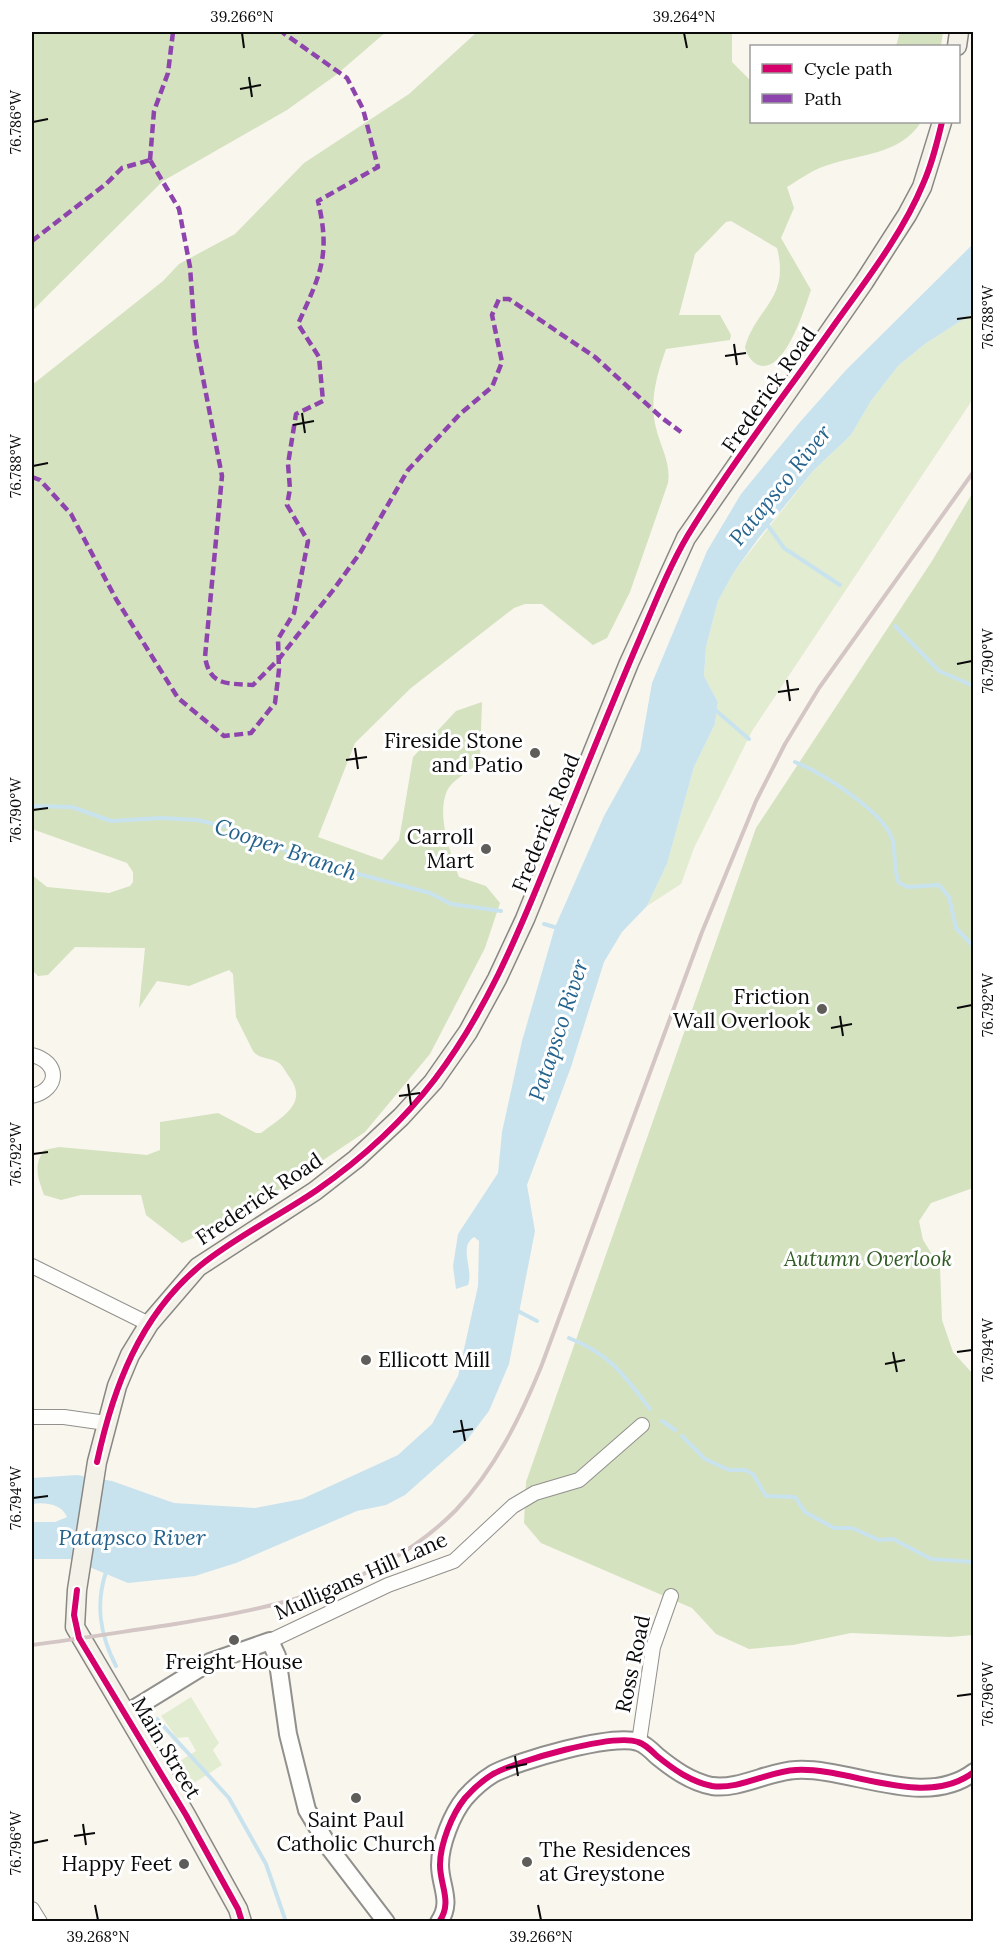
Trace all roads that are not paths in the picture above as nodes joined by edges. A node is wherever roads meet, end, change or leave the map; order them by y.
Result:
1 (942, 123) edge
2 (32, 1055) edge
3 (32, 1096) edge
4 (32, 1266) edge
5 (149, 1324) junction
6 (32, 1417) edge
7 (105, 1423) junction
8 (642, 1425) dead end
9 (77, 1590) joint
10 (671, 1596) dead end
11 (270, 1641) junction
12 (127, 1713) junction
13 (639, 1742) junction
14 (974, 1772) edge
15 (32, 1909) edge
16 (40, 1922) edge
17 (242, 1922) edge
18 (386, 1922) edge
19 (439, 1922) edge

1 - 5 main road, Frederick Road
2 - 3 street
4 - 5 street
5 - 7 main road, Frederick Road
6 - 7 street
7 - 9 main road, Frederick Road
8 - 11 street, Mulligans Hill Lane
9 - 12 main road, Main Street
10 - 13 street, Ross Road
11 - 12 street
11 - 18 street
12 - 17 main road, Main Street
13 - 14 street
13 - 19 street
15 - 16 street

